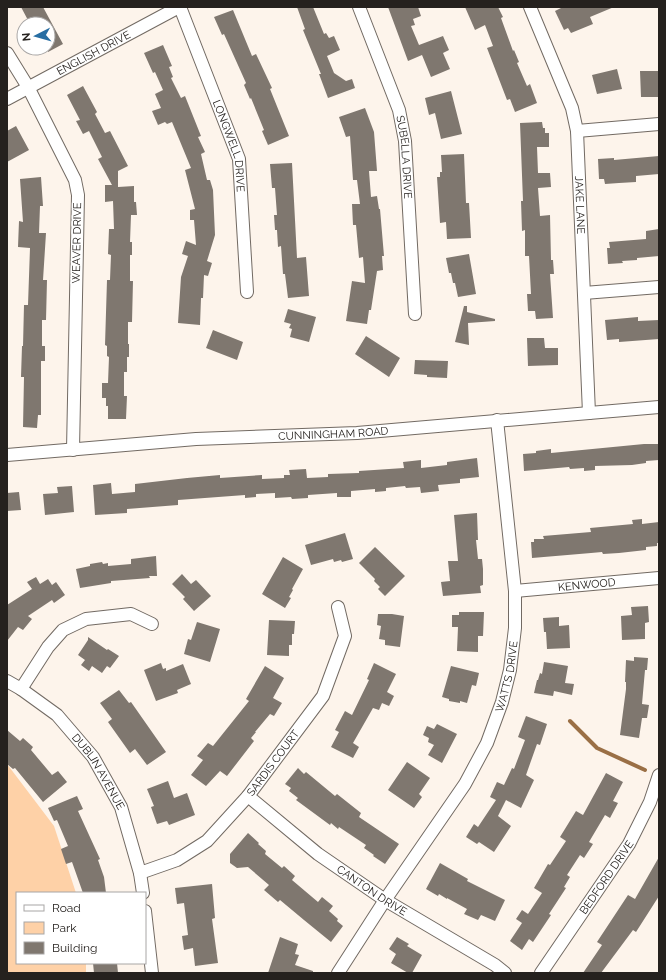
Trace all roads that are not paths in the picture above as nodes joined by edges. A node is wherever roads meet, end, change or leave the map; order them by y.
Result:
1 (179, 7) edge
2 (359, 7) edge
3 (530, 7) edge
4 (7, 53) edge
5 (28, 87) junction
6 (7, 99) edge
7 (659, 124) edge
8 (577, 131) junction
9 (659, 287) edge
10 (247, 292) dead end
11 (584, 293) junction
12 (415, 314) dead end
13 (659, 407) edge
14 (589, 413) junction
15 (497, 420) junction
16 (73, 450) junction
17 (7, 456) edge
18 (659, 578) edge
19 (515, 591) junction
20 (338, 607) dead end
21 (152, 624) dead end
22 (7, 681) edge
23 (21, 688) junction
24 (659, 775) edge
25 (248, 796) junction
26 (140, 872) junction
27 (143, 892) edge
28 (385, 900) junction
29 (146, 920) edge
30 (152, 973) edge
31 (338, 973) edge
32 (505, 973) edge
33 (541, 973) edge

1 - 5 street, ENGLISH DRIVE
1 - 10 street, LONGWELL DRIVE
2 - 12 street, SUBELLA DRIVE
3 - 8 street, JAKE LANE
4 - 5 street, WEAVER DRIVE
5 - 6 street, ENGLISH DRIVE
5 - 16 street, WEAVER DRIVE
7 - 8 street
8 - 11 street, JAKE LANE
9 - 11 street
11 - 14 street, JAKE LANE
13 - 14 street, CUNNINGHAM ROAD
14 - 15 street, CUNNINGHAM ROAD
15 - 16 street, CUNNINGHAM ROAD
15 - 19 street, WATTS DRIVE
16 - 17 street, CUNNINGHAM ROAD
18 - 19 street, KENWOOD
19 - 28 street, WATTS DRIVE
20 - 25 street, SARDIS COURT
21 - 23 street
22 - 23 street, DUBLIN AVENUE
23 - 26 street, DUBLIN AVENUE
24 - 33 street, BEDFORD DRIVE
25 - 26 street, SARDIS COURT
25 - 28 street, CANTON DRIVE
26 - 27 street, DUBLIN AVENUE
28 - 31 street, WATTS DRIVE
28 - 32 street, CANTON DRIVE
29 - 30 street

